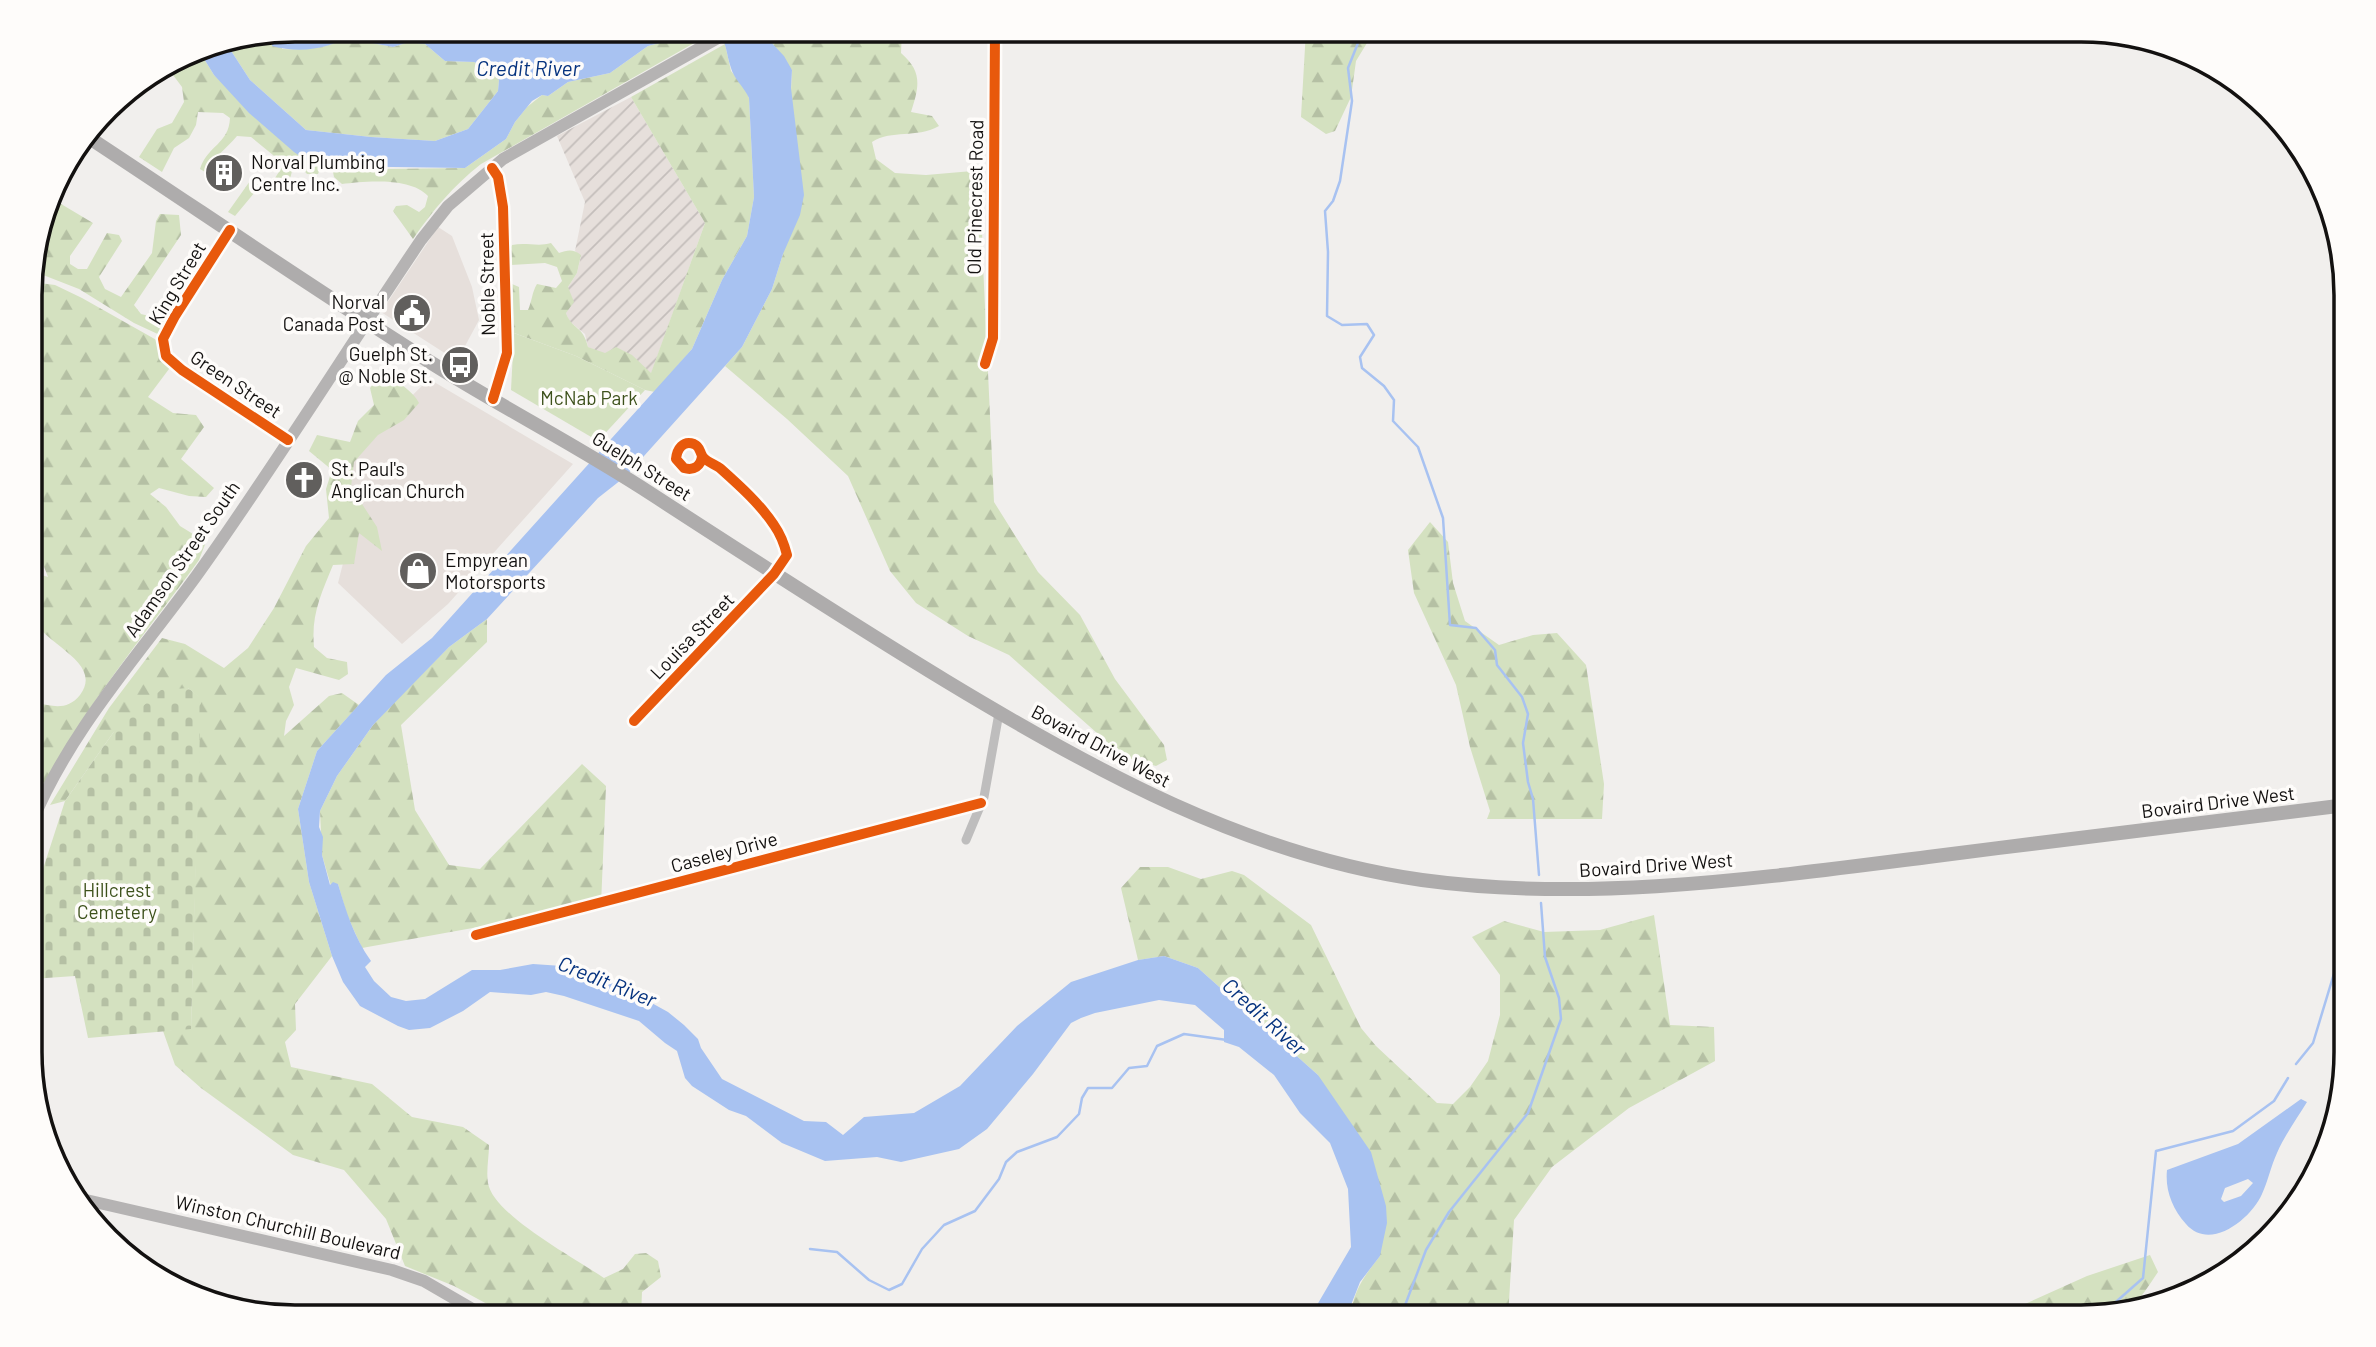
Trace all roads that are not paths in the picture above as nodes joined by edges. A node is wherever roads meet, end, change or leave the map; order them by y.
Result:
1 (710, 42) edge
2 (995, 42) edge
3 (94, 141) edge
4 (492, 168) junction
5 (230, 230) junction
6 (367, 320) junction
7 (166, 356) joint
8 (985, 364) dead end
9 (494, 399) junction
10 (288, 440) junction
11 (702, 456) dead end
12 (774, 575) junction
13 (999, 713) junction
14 (634, 721) dead end
15 (42, 801) edge
16 (981, 803) junction
17 (2334, 806) edge
18 (966, 840) dead end
19 (476, 934) dead end
20 (90, 1201) edge
21 (465, 1305) edge

1 - 4 main road, Adamson Street South
2 - 8 street, Old Pinecrest Road
3 - 5 main road, Guelph Street
4 - 6 main road, Adamson Street South
4 - 9 street, Noble Street
5 - 6 main road, Guelph Street
5 - 7 street, King Street
6 - 9 main road, Guelph Street
6 - 10 main road, Adamson Street South
7 - 10 street, Green Street
9 - 12 main road, Guelph Street
10 - 15 main road, Adamson Street South
11 - 12 street
12 - 13 main road, Guelph Street
12 - 14 street, Louisa Street
13 - 16 street
13 - 17 main road, Bovaird Drive West
16 - 18 street
16 - 19 street, Caseley Drive
20 - 21 main road, Winston Churchill Boulevard

